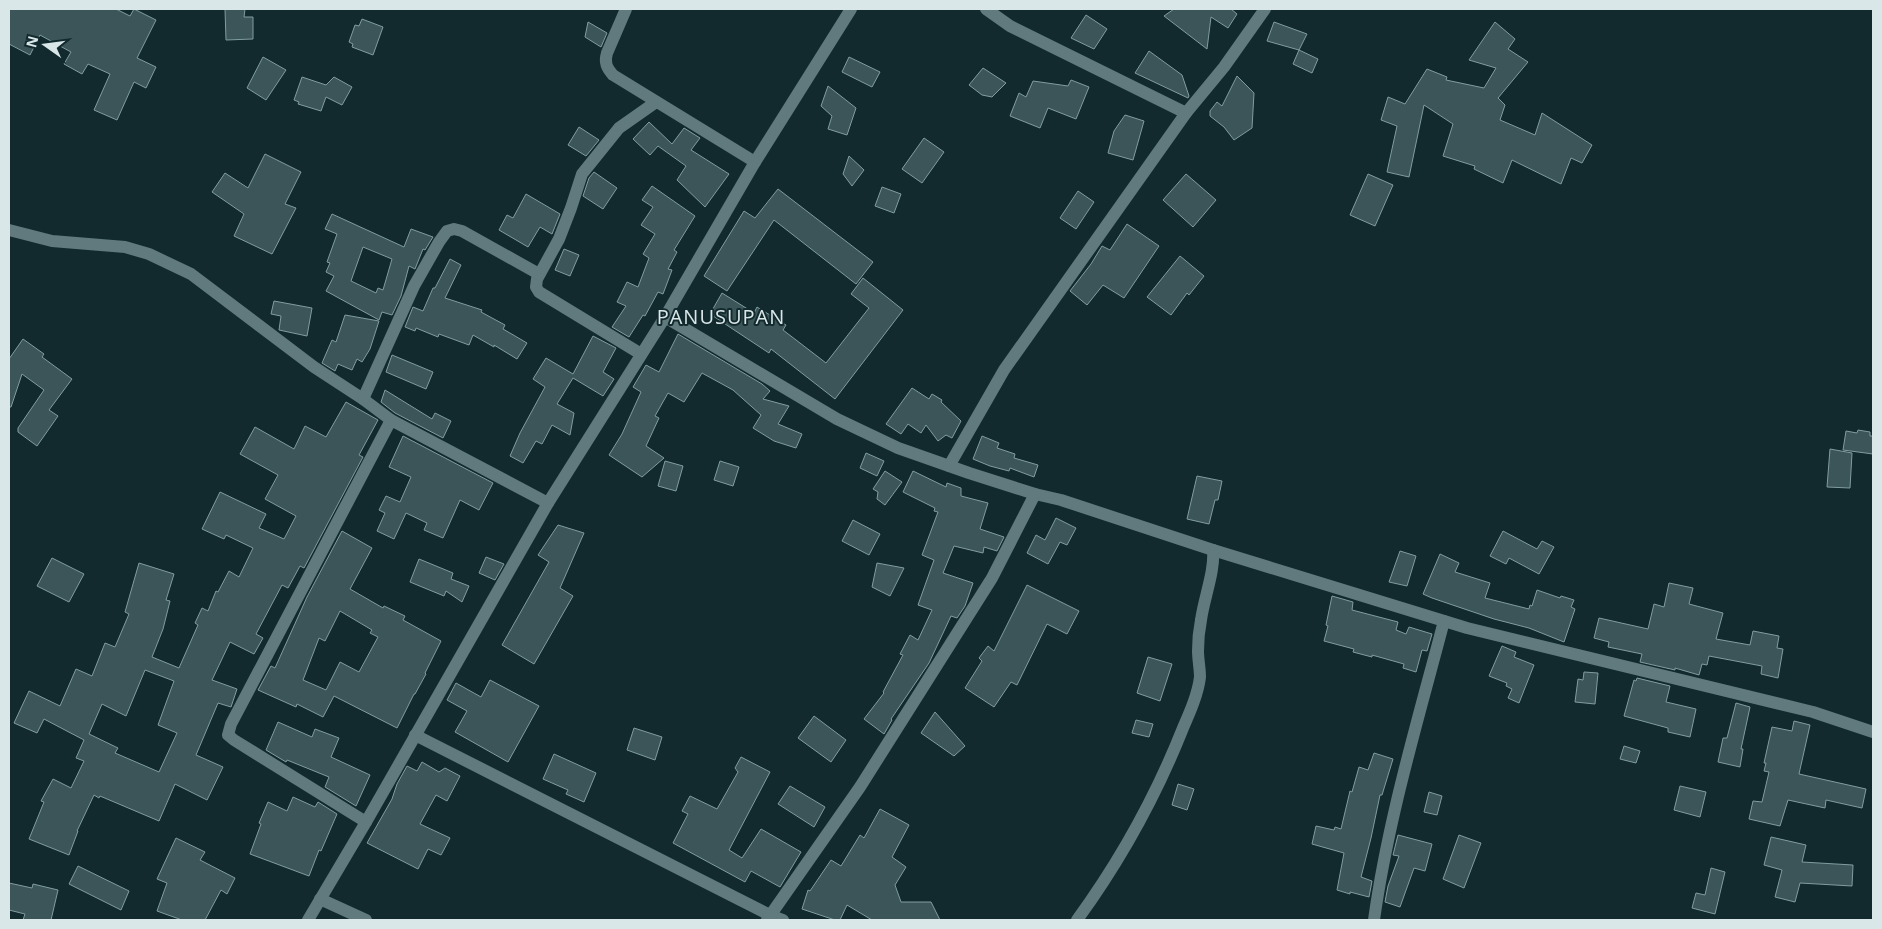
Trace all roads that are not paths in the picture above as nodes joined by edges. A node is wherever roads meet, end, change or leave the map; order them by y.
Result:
1 (626, 9) edge
2 (851, 9) edge
3 (986, 9) edge
4 (1265, 9) edge
5 (656, 102) junction
6 (1186, 113) junction
7 (755, 162) junction
8 (9, 230) edge
9 (539, 274) junction
10 (665, 317) junction
11 (641, 354) junction
12 (363, 399) junction
13 (391, 420) junction
14 (949, 466) junction
15 (1035, 494) junction
16 (548, 503) junction
17 (1213, 550) junction
18 (1444, 621) junction
19 (1873, 732) edge
20 (415, 735) junction
21 (366, 822) junction
22 (320, 899) junction
23 (769, 918) edge
24 (308, 920) edge
25 (366, 920) edge
26 (783, 920) edge
27 (1077, 920) edge
28 (1374, 920) edge

1 - 5 street
2 - 7 street
3 - 6 street
4 - 6 street
5 - 7 street
5 - 9 street
6 - 14 street
7 - 10 street
8 - 12 street
9 - 11 street
9 - 12 street
10 - 11 street
10 - 14 street
11 - 16 street
12 - 13 street
13 - 16 street
13 - 21 street
14 - 15 street
15 - 17 street
15 - 23 street
16 - 20 street
17 - 18 street
17 - 27 street
18 - 19 street
18 - 28 street
20 - 21 street
20 - 23 street
21 - 22 street
22 - 24 street
22 - 25 street
23 - 26 street

